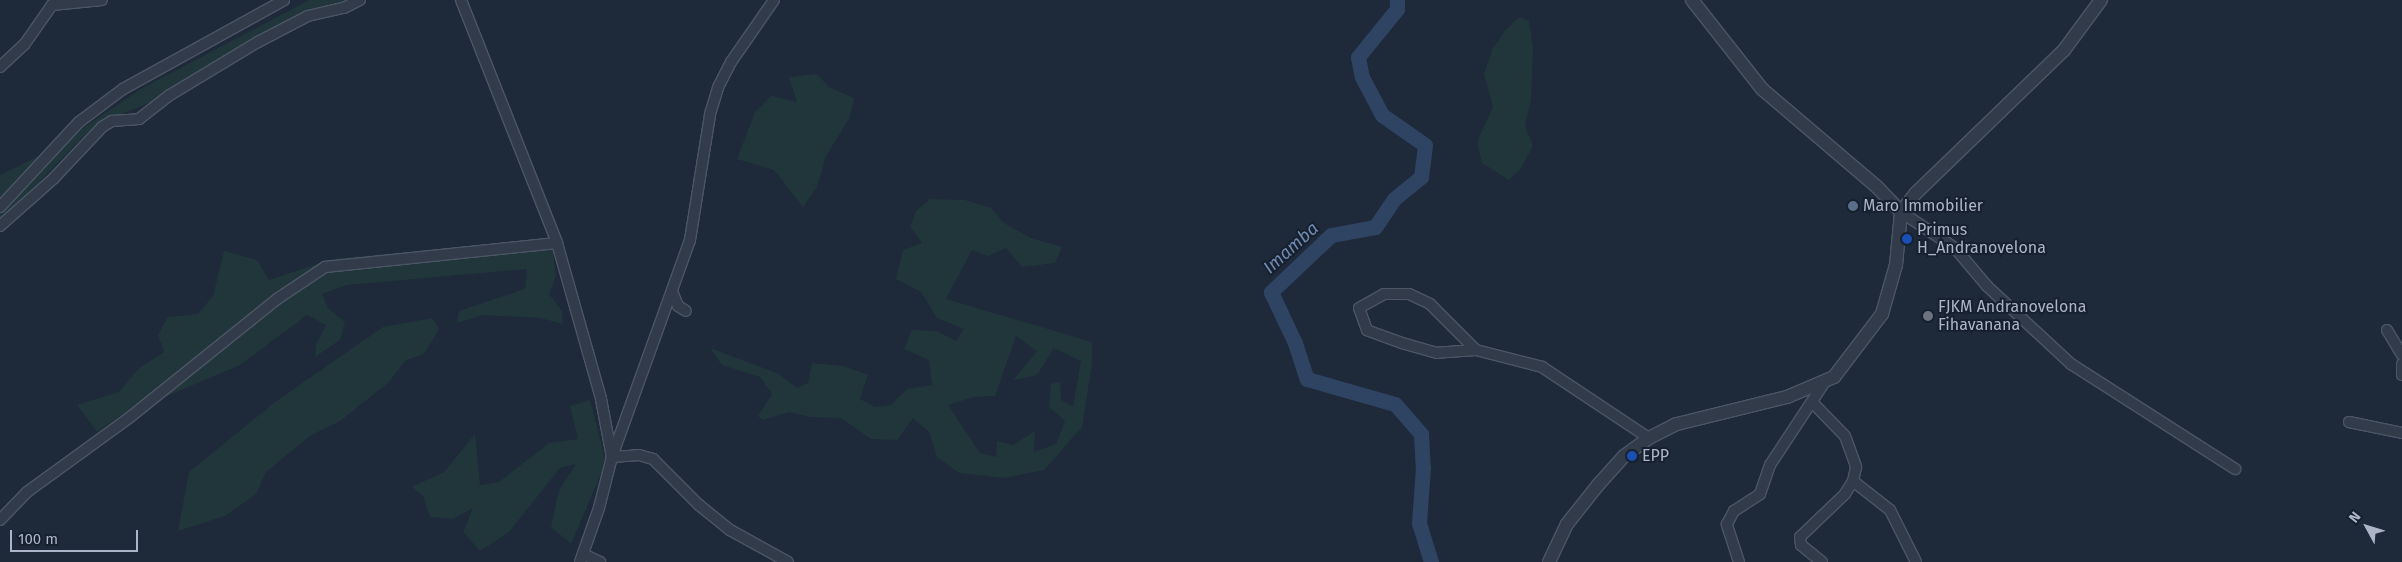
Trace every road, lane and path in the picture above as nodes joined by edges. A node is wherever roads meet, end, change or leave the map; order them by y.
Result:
1 (102, 0) edge
2 (284, 0) edge
3 (360, 0) edge
4 (461, 0) edge
5 (774, 0) edge
6 (1692, 0) edge
7 (2100, 0) edge
8 (0, 67) edge
9 (0, 207) edge
10 (1901, 212) junction
11 (0, 226) edge
12 (557, 243) junction
13 (672, 291) junction
14 (686, 311) dead end
15 (2387, 330) dead end
16 (1476, 350) junction
17 (2402, 355) edge
18 (2402, 364) edge
19 (2402, 375) edge
20 (1826, 380) junction
21 (1812, 402) junction
22 (2349, 422) dead end
23 (2402, 433) edge
24 (1649, 438) junction
25 (612, 457) junction
26 (2235, 469) dead end
27 (1853, 481) junction
28 (0, 520) edge
29 (581, 558) edge
30 (600, 562) edge
31 (788, 562) edge
32 (1549, 562) edge
33 (1739, 562) edge
34 (1822, 562) edge
35 (1916, 562) edge

1 - 8 street
2 - 9 street
3 - 11 street
4 - 12 street
5 - 13 street
6 - 10 street
7 - 10 street
10 - 20 street
10 - 26 street
12 - 25 street
12 - 28 street
13 - 14 street
13 - 25 street
15 - 17 street
16 - 16 street
16 - 24 street
18 - 19 street
20 - 21 street
20 - 24 street
21 - 27 street
21 - 33 street
22 - 23 street
24 - 32 street
25 - 29 street
25 - 31 street
27 - 34 street
27 - 35 street
29 - 30 street

